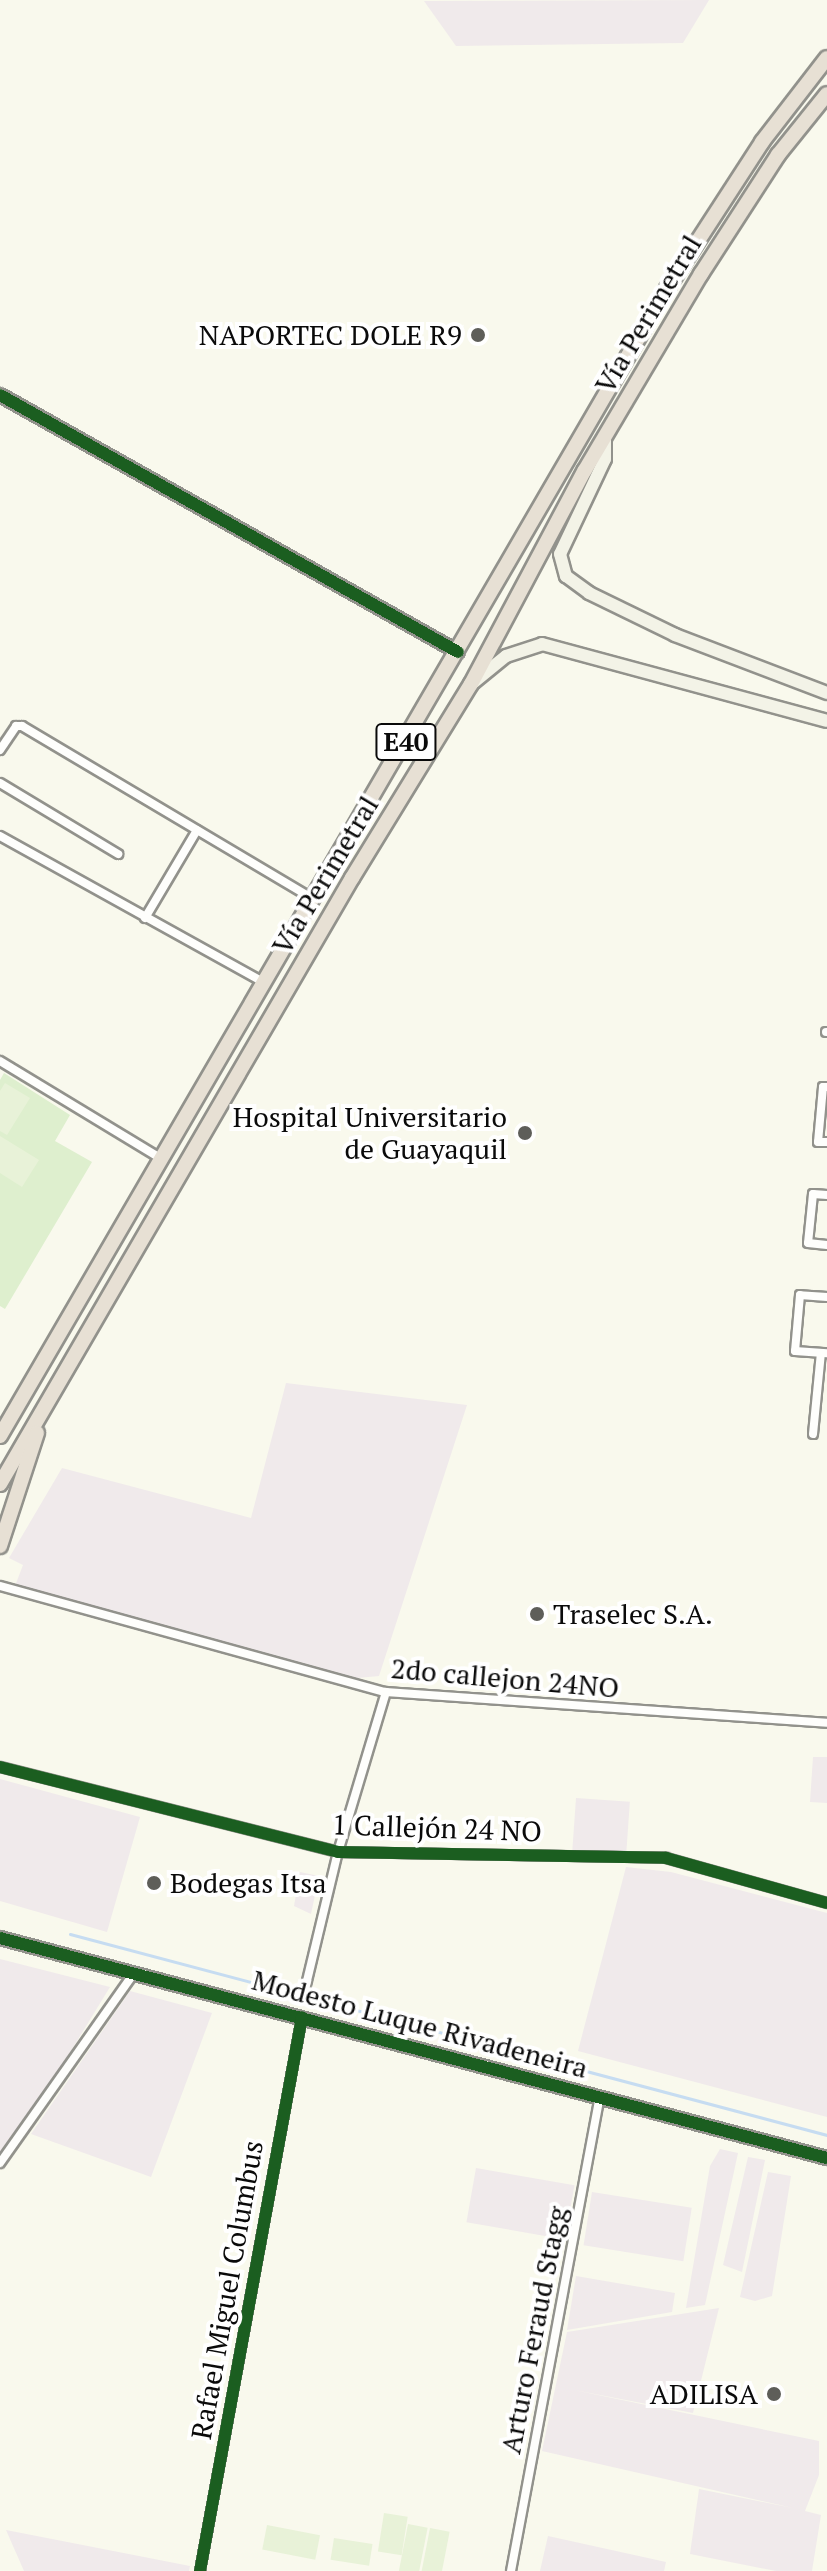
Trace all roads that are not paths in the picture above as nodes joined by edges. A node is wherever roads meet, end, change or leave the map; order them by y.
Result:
1 (827, 58) edge
2 (827, 94) edge
3 (0, 395) edge
4 (605, 437) junction
5 (458, 652) junction
6 (471, 684) junction
7 (827, 693) edge
8 (827, 721) edge
9 (0, 750) edge
10 (0, 783) edge
11 (197, 830) junction
12 (0, 836) edge
13 (118, 854) dead end
14 (314, 899) junction
15 (145, 918) junction
16 (265, 983) junction
17 (0, 1061) edge
18 (827, 1087) edge
19 (827, 1142) edge
20 (162, 1159) junction
21 (827, 1195) edge
22 (827, 1245) edge
23 (827, 1297) edge
24 (824, 1353) edge
25 (46, 1406) junction
26 (813, 1434) dead end
27 (0, 1436) edge
28 (0, 1484) edge
29 (0, 1546) edge
30 (0, 1586) edge
31 (386, 1692) junction
32 (827, 1723) edge
33 (0, 1767) edge
34 (338, 1852) junction
35 (827, 1903) edge
36 (0, 1938) edge
37 (134, 1973) junction
38 (306, 1985) dead end
39 (302, 2017) junction
40 (600, 2096) junction
41 (827, 2158) edge
42 (0, 2163) edge
43 (200, 2571) edge
44 (511, 2571) edge

1 - 5 highway, Vía Perimetral / E40
2 - 4 highway, Vía Perimetral / E40
3 - 5 street
4 - 6 highway, Vía Perimetral / E40
4 - 7 street
5 - 14 highway, Vía Perimetral / E40
6 - 8 street
6 - 25 highway, Vía Perimetral / E40
9 - 11 street
10 - 13 street
11 - 14 street
11 - 15 street
12 - 15 street
14 - 16 highway, Vía Perimetral / E40
15 - 16 street
16 - 20 highway, Vía Perimetral / E40
17 - 20 street
18 - 19 street
20 - 27 highway, Vía Perimetral / E40
21 - 22 street
23 - 24 street
24 - 26 street
25 - 28 highway, Vía Perimetral / E40
25 - 29 highway
30 - 31 street, 2do callejon 24NO
31 - 32 street, 2do callejon 24NO
31 - 34 street
33 - 34 street, 1 Callejón 24 NO
34 - 35 street, 1 Callejón 24 NO
34 - 38 street
36 - 37 street, Modesto Luque Rivadeneira
37 - 39 street, Modesto Luque Rivadeneira
37 - 42 street
39 - 40 street, Modesto Luque Rivadeneira
39 - 43 street, Rafael Miguel Columbus
40 - 41 street, Modesto Luque Rivadeneira
40 - 44 street, Arturo Feraud Stagg

